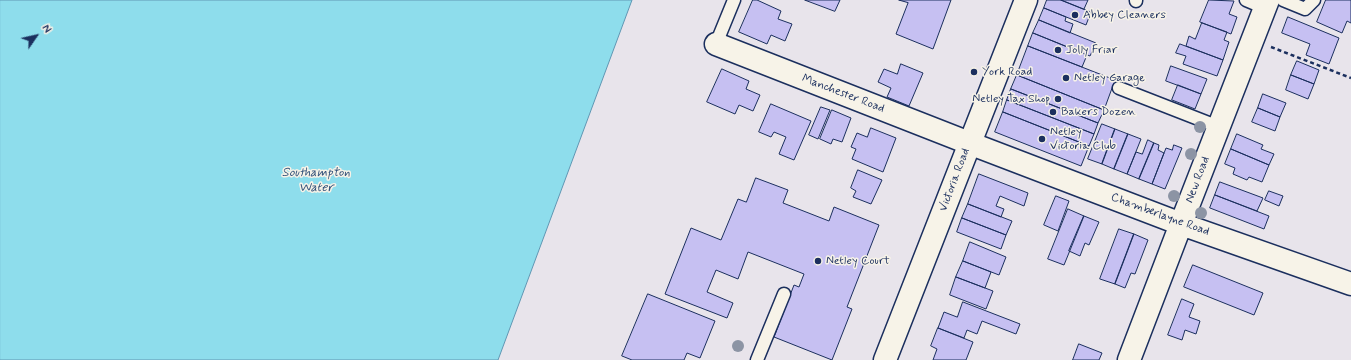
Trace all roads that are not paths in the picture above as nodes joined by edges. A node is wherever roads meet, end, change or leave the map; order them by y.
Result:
1 (734, 0) edge
2 (1026, 0) edge
3 (1314, 0) edge
4 (1265, 2) edge
5 (716, 44) joint
6 (1119, 88) dead end
7 (1218, 126) junction
8 (969, 143) junction
9 (1181, 224) junction
10 (1351, 284) edge
11 (784, 294) dead end
12 (757, 360) edge
13 (885, 360) edge
14 (1129, 360) edge

1 - 5 lane
2 - 8 street, Victoria Road
3 - 4 lane
4 - 7 street, New Road
5 - 8 street, Manchester Road
6 - 7 lane
7 - 9 street, New Road
8 - 9 street, Chamberlayne Road
8 - 13 street, Victoria Road
9 - 10 street, Chamberlayne Road
9 - 14 street, New Road
11 - 12 lane

